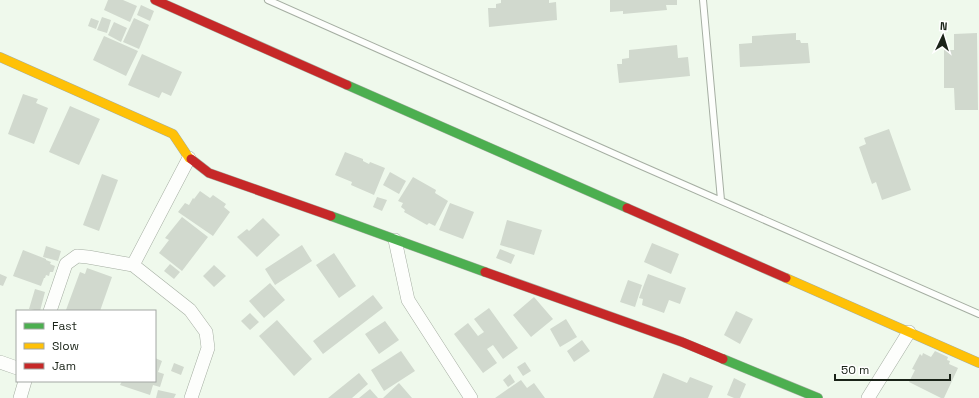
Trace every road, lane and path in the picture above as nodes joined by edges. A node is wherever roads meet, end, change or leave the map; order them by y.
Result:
1 (155, 0) edge
2 (268, 0) edge
3 (703, 0) edge
4 (0, 57) edge
5 (189, 158) junction
6 (721, 200) junction
7 (395, 240) junction
8 (133, 265) junction
9 (50, 310) edge
10 (979, 314) edge
11 (909, 332) junction
12 (0, 362) edge
13 (979, 362) edge
14 (16, 368) edge
15 (26, 382) edge
16 (20, 398) edge
17 (191, 398) edge
18 (471, 398) edge
19 (818, 398) edge
20 (868, 398) edge

1 - 11 street
2 - 6 lane
3 - 6 lane
4 - 5 street
5 - 7 street
5 - 8 street
6 - 10 lane
7 - 18 street
7 - 19 street
8 - 9 street
8 - 17 street
11 - 13 street
11 - 20 street
12 - 14 street
15 - 16 street

